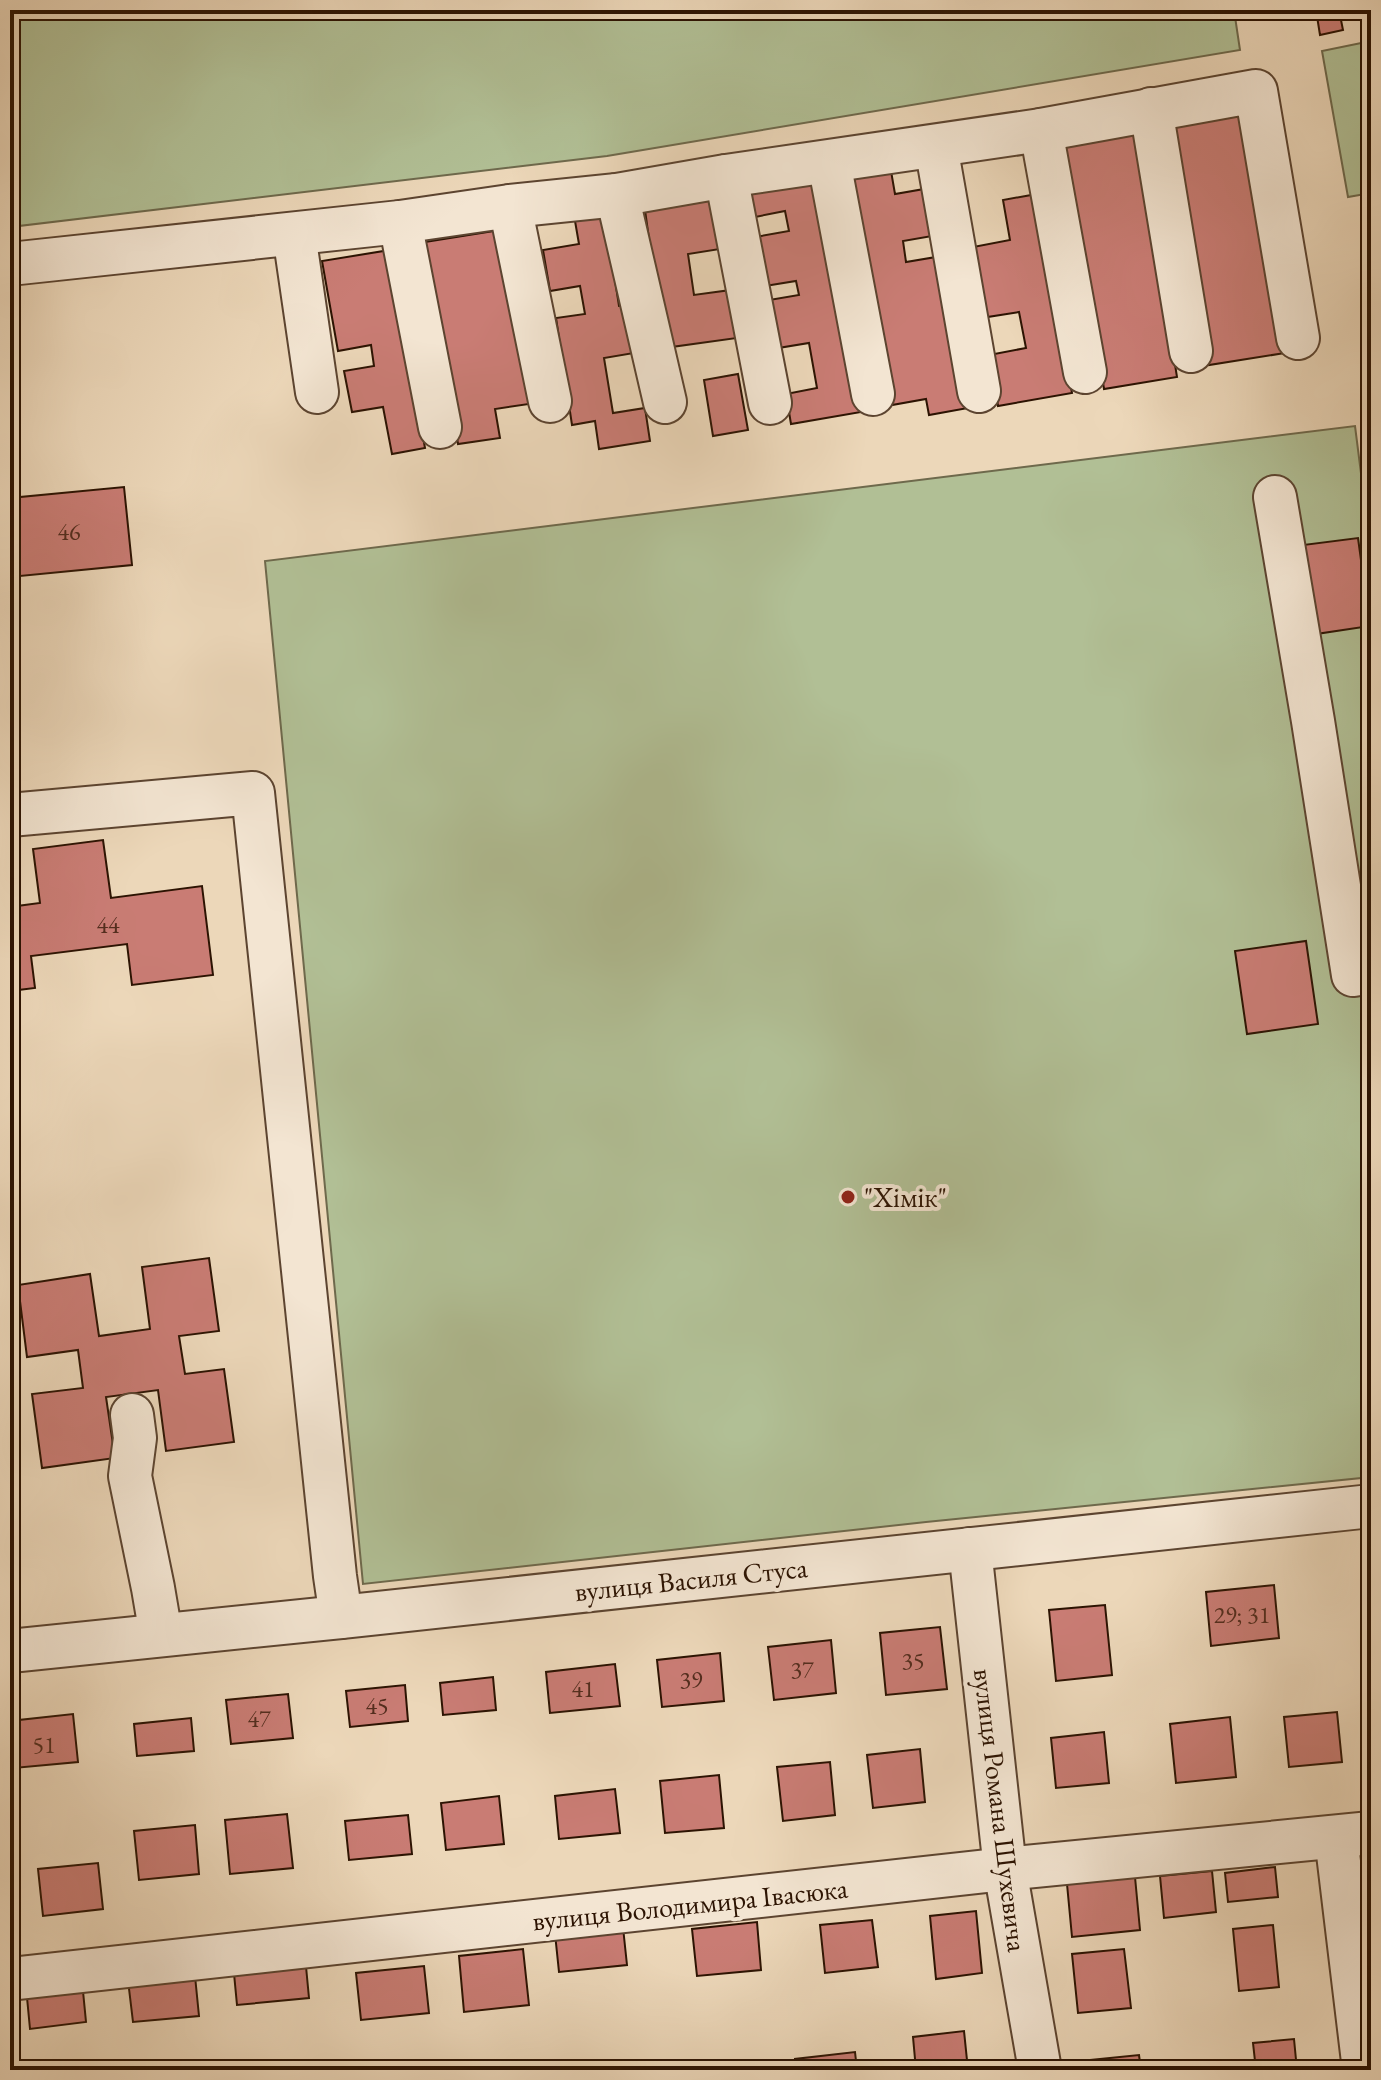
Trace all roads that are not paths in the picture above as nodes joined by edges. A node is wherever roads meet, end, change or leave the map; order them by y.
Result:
1 (1151, 109) junction
2 (1041, 130) junction
3 (936, 146) junction
4 (829, 162) junction
5 (726, 176) junction
6 (617, 195) junction
7 (510, 206) junction
8 (400, 222) junction
9 (294, 234) junction
10 (10, 264) edge
11 (1298, 338) dead end
12 (1191, 351) dead end
13 (1085, 372) dead end
14 (979, 391) dead end
15 (317, 392) dead end
16 (873, 394) dead end
17 (550, 401) dead end
18 (665, 402) dead end
19 (770, 403) dead end
20 (440, 427) dead end
21 (1275, 497) dead end
22 (10, 815) edge
23 (1371, 972) edge
24 (132, 1415) dead end
25 (1371, 1506) edge
26 (970, 1549) junction
27 (341, 1617) junction
28 (161, 1635) junction
29 (10, 1651) edge
30 (1353, 1835) edge
31 (1005, 1869) junction
32 (10, 1979) edge
33 (1040, 2070) edge
34 (1364, 2070) edge

1 - 2 street
1 - 11 street
1 - 12 street
2 - 3 street
2 - 13 street
3 - 4 street
3 - 14 street
4 - 5 street
4 - 16 street
5 - 6 street
5 - 19 street
6 - 7 street
6 - 18 street
7 - 8 street
7 - 17 street
8 - 9 street
8 - 20 street
9 - 10 street
9 - 15 street
21 - 23 street
22 - 27 street
24 - 28 street
25 - 26 street, вулиця Василя Стуса
26 - 27 street, вулиця Василя Стуса
26 - 31 street, вулиця Романа Шухевича
27 - 28 street, вулиця Василя Стуса
28 - 29 street, вулиця Василя Стуса
30 - 31 street, вулиця Володимира Івасюка
30 - 34 street
31 - 32 street, вулиця Володимира Івасюка
31 - 33 street, вулиця Романа Шухевича

